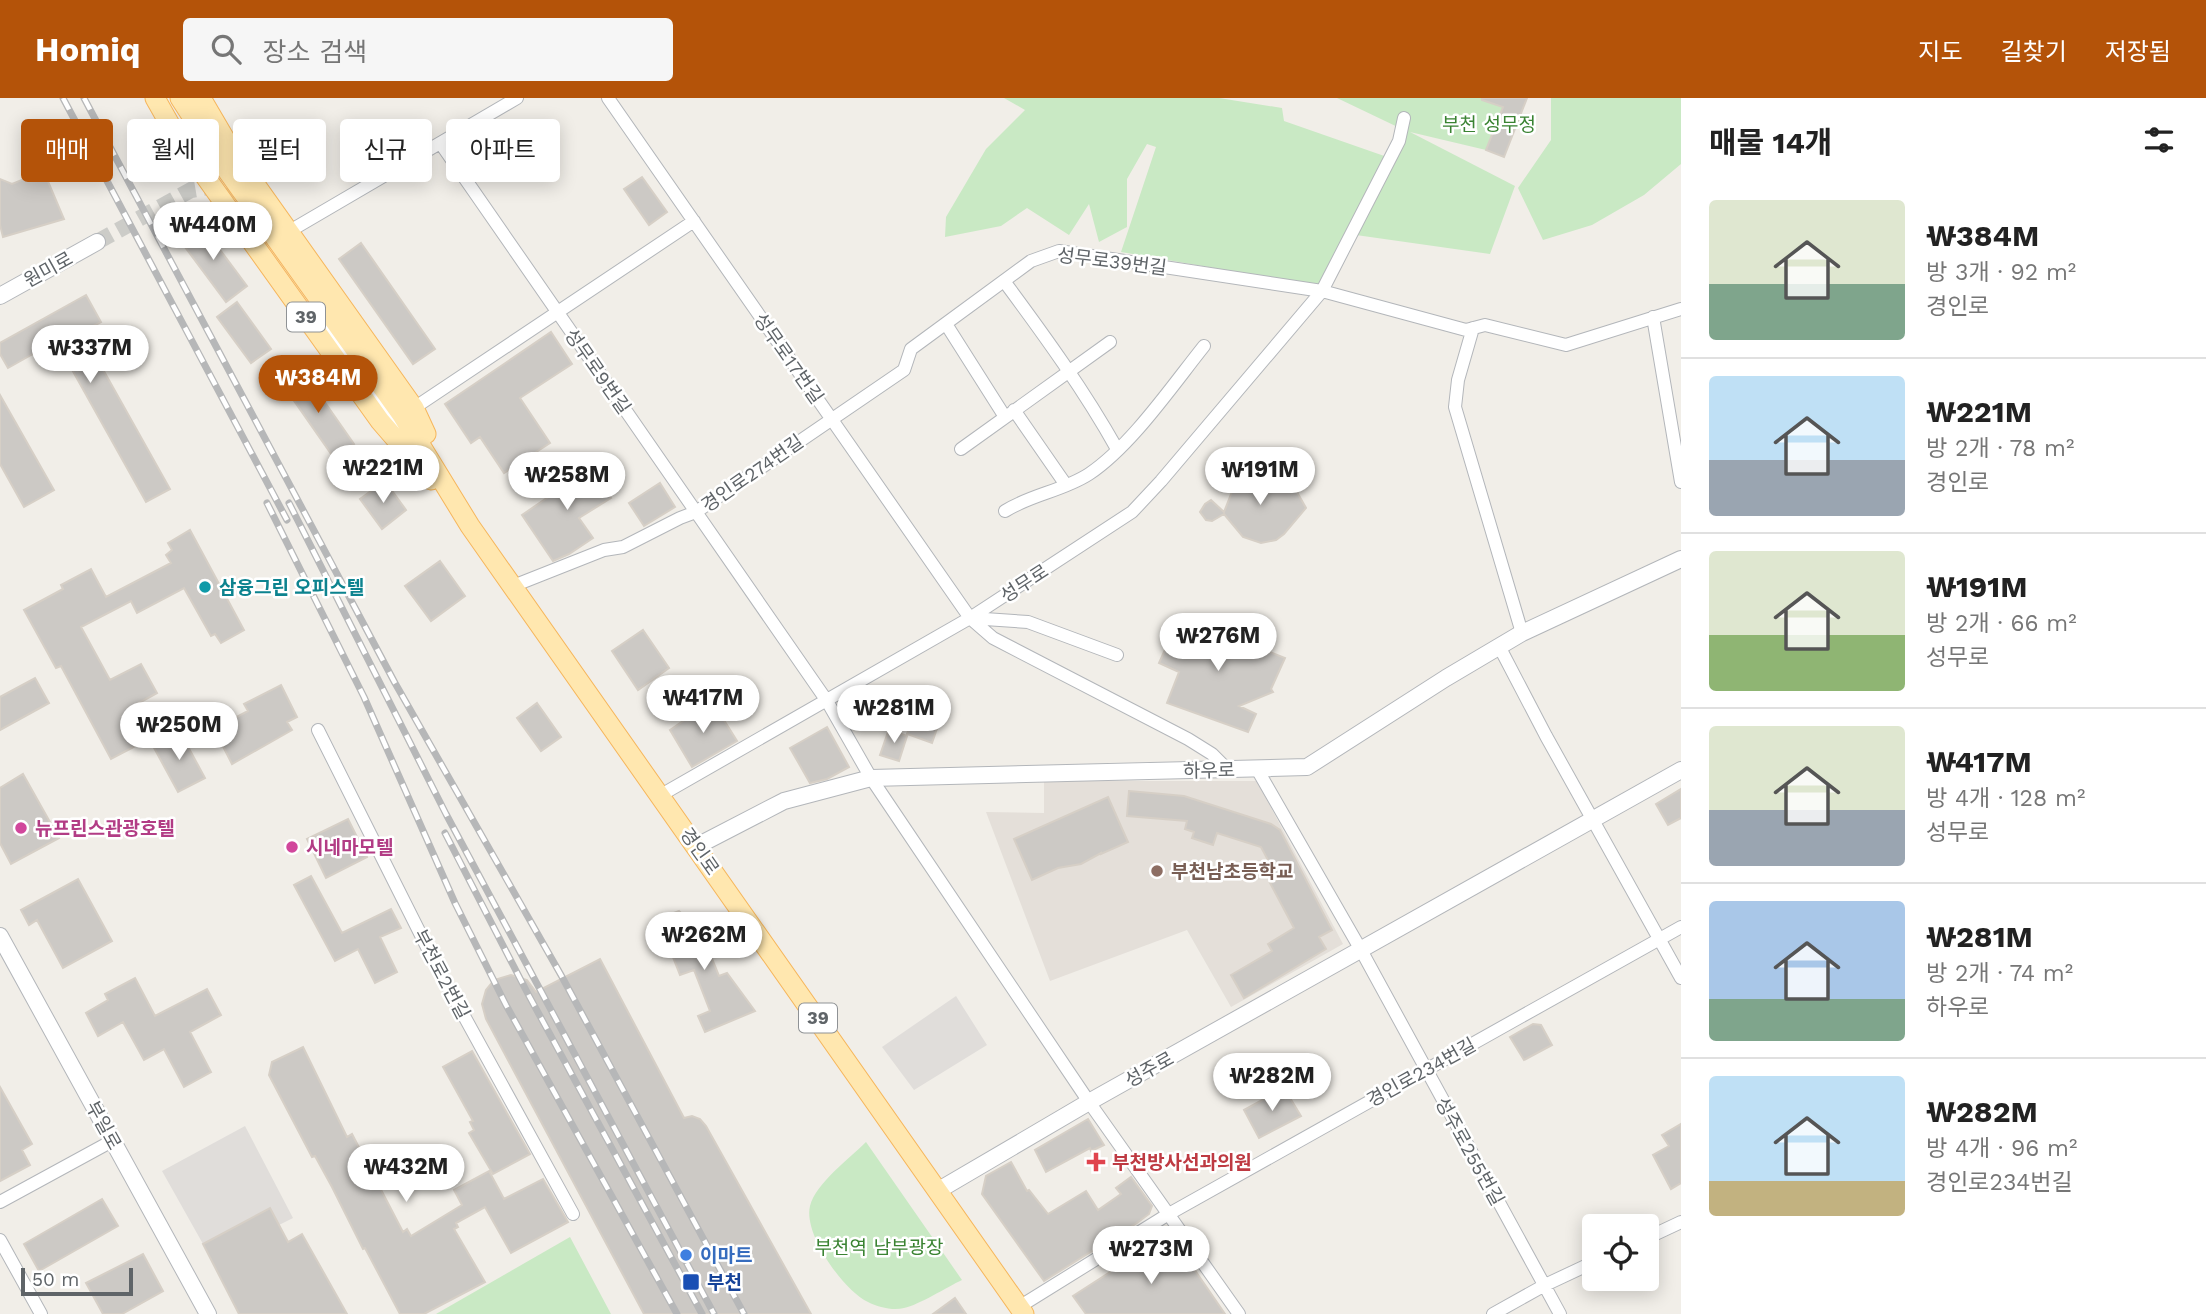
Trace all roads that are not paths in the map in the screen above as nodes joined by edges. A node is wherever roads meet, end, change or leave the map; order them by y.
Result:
1 (155, 98) edge
2 (177, 98) edge
3 (201, 98) edge
4 (517, 98) edge
5 (608, 98) edge
6 (1404, 118) dead end
7 (188, 119) edge
8 (441, 144) junction
9 (236, 194) tunnel mouth
10 (694, 221) junction
11 (288, 232) junction
12 (97, 243) tunnel mouth
13 (1004, 281) junction
14 (1322, 291) junction
15 (0, 296) edge
16 (1681, 309) edge
17 (558, 312) junction
18 (1653, 317) junction
19 (946, 324) junction
20 (1473, 328) junction
21 (1110, 342) dead end
22 (1204, 346) dead end
23 (904, 370) joint
24 (1069, 372) junction
25 (414, 408) junction
26 (1009, 414) junction
27 (831, 419) junction
28 (961, 449) dead end
29 (1117, 449) junction
30 (1681, 482) edge
31 (1066, 485) junction
32 (1005, 511) dead end
33 (696, 512) junction
34 (470, 526) junction
35 (1681, 559) edge
36 (513, 586) junction
37 (970, 618) junction
38 (1522, 633) junction
39 (1500, 648) junction
40 (1117, 655) dead end
41 (827, 701) junction
42 (318, 730) dead end
43 (1227, 769) junction
44 (1257, 769) junction
45 (1681, 770) edge
46 (871, 778) junction
47 (661, 795) junction
48 (1592, 820) junction
49 (697, 846) junction
50 (1681, 927) edge
51 (0, 936) edge
52 (1660, 939) junction
53 (1361, 950) junction
54 (1681, 978) edge
55 (1425, 1070) junction
56 (1089, 1102) junction
57 (112, 1140) junction
58 (939, 1189) junction
59 (0, 1202) edge
60 (1170, 1213) junction
61 (573, 1214) dead end
62 (1681, 1222) edge
63 (1659, 1232) edge
64 (0, 1240) edge
65 (1582, 1268) edge
66 (1545, 1285) junction
67 (1022, 1311) edge
68 (41, 1314) edge
69 (208, 1314) edge
70 (1239, 1314) edge
71 (1493, 1314) edge
72 (1560, 1314) edge

1 - 34 main road, 경인로 / 39
2 - 7 street
2 - 34 main road, 경인로 / 39
3 - 11 main road, 경인로 / 39
4 - 8 street
5 - 10 street, 성무로17번길
6 - 14 street, 성무로
8 - 11 street
8 - 17 street, 성무로9번길
9 - 34 street
10 - 17 street
10 - 27 street, 성무로17번길
11 - 25 main road, 경인로 / 39
12 - 15 street, 원미로
13 - 14 street, 성무로39번길
13 - 19 street, 성무로39번길
13 - 24 street
14 - 20 street, 성무로39번길
14 - 37 street, 성무로
16 - 18 street, 성무로39번길
17 - 25 street
17 - 33 street, 성무로9번길
18 - 20 street, 성무로39번길
18 - 30 street
19 - 23 street, 성무로39번길
19 - 26 street
20 - 38 street
21 - 24 street
22 - 29 street
23 - 27 street, 경인로274번길
24 - 26 street
24 - 29 street
25 - 34 main road, 경인로 / 39
26 - 28 street
26 - 31 street
27 - 33 street, 경인로274번길
27 - 37 street, 성무로17번길
29 - 31 street
31 - 32 street
33 - 36 street, 경인로274번길
33 - 41 street, 성무로9번길
34 - 36 main road, 경인로 / 39
35 - 38 street, 하우로
36 - 47 main road, 경인로 / 39
37 - 40 street
37 - 41 street, 성무로
37 - 43 street, 성무로17번길
38 - 39 street, 하우로
39 - 44 street, 하우로
39 - 48 street
41 - 46 street, 성무로9번길
41 - 47 street, 성무로
42 - 61 street, 부천로2번길
43 - 44 street, 하우로
43 - 46 street, 하우로
44 - 53 street
45 - 48 street, 성주로
46 - 49 street, 하우로
46 - 56 street, 성무로9번길
47 - 49 main road, 경인로 / 39
48 - 52 street
48 - 53 street, 성주로
49 - 58 main road, 경인로 / 39
50 - 52 street, 경인로234번길
51 - 57 street, 부일로
52 - 54 street
52 - 55 street, 경인로234번길
53 - 55 street, 성주로255번길
53 - 56 street, 성주로
55 - 60 street, 경인로234번길
55 - 66 street, 성주로255번길
56 - 58 street, 성주로
56 - 60 street, 성무로9번길
57 - 59 street
57 - 69 street, 부일로
58 - 67 main road, 경인로 / 39
60 - 67 street, 경인로234번길
60 - 70 street, 성무로9번길
62 - 63 street
64 - 68 street
65 - 66 street
66 - 71 street
66 - 72 street, 성주로255번길

